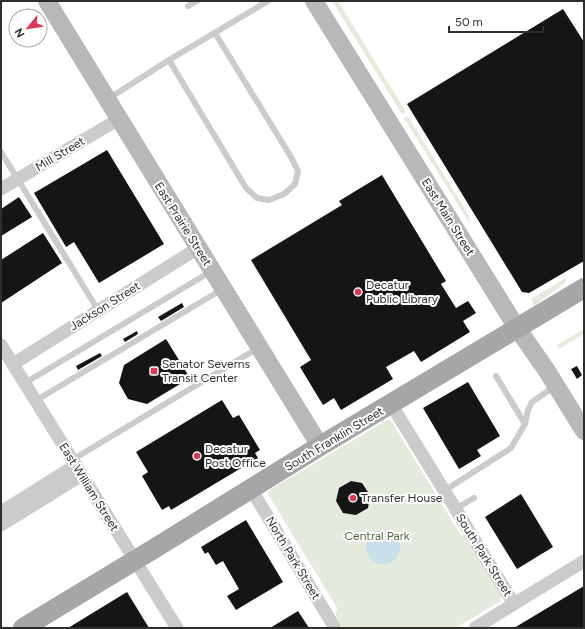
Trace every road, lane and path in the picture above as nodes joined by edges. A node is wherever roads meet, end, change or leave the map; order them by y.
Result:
1 (47, 1) edge
2 (197, 1) edge
3 (268, 1) edge
4 (314, 1) edge
5 (188, 6) dead end
6 (216, 33) junction
7 (169, 60) junction
8 (107, 99) junction
9 (119, 119) junction
10 (1, 152) edge
11 (18, 179) junction
12 (1, 189) edge
13 (198, 248) junction
14 (212, 270) junction
15 (223, 288) junction
16 (584, 288) edge
17 (98, 310) junction
18 (517, 328) junction
19 (1, 345) edge
20 (259, 347) junction
21 (13, 364) junction
22 (496, 376) dead end
23 (25, 383) junction
24 (556, 386) junction
25 (35, 400) junction
26 (391, 404) junction
27 (525, 424) junction
28 (583, 427) edge
29 (320, 446) junction
30 (77, 467) junction
31 (251, 489) junction
32 (444, 491) junction
33 (474, 498) dead end
34 (455, 509) junction
35 (1, 512) edge
36 (1, 525) edge
37 (134, 560) junction
38 (584, 561) edge
39 (514, 604) junction
40 (23, 628) edge
41 (177, 628) edge
42 (335, 628) edge
43 (475, 628) edge

1 - 8 street, East Prairie Street
2 - 5 lane
3 - 6 lane
4 - 18 street, East Main Street
6 - 7 lane
6 - 7 lane
7 - 8 lane
8 - 9 street, East Prairie Street
9 - 11 street, Mill Street
9 - 13 street, East Prairie Street
10 - 11 lane
11 - 12 street, Mill Street
11 - 17 lane
13 - 14 street, East Prairie Street
13 - 17 street, Jackson Street
14 - 15 street, East Prairie Street
14 - 23 lane
15 - 20 street, East Prairie Street
15 - 25 lane
16 - 18 main road, South Franklin Street
17 - 21 street, Jackson Street
18 - 24 street, East Main Street
18 - 26 main road, South Franklin Street
19 - 21 street, East William Street
20 - 29 street, East Prairie Street
20 - 30 lane
21 - 23 street, East William Street
22 - 27 lane
23 - 25 street, East William Street
24 - 27 lane
24 - 28 street, East Main Street
25 - 30 street, East William Street
26 - 29 main road, South Franklin Street
26 - 32 street, South Park Street
27 - 32 lane
29 - 31 main road, South Franklin Street
30 - 35 street
30 - 36 street
30 - 37 street, East William Street
31 - 37 main road, South Franklin Street
31 - 42 street, North Park Street
32 - 34 street, South Park Street
33 - 34 lane
34 - 39 street, South Park Street
37 - 40 main road, South Franklin Street
37 - 41 street, East William Street
38 - 39 street
39 - 43 street

